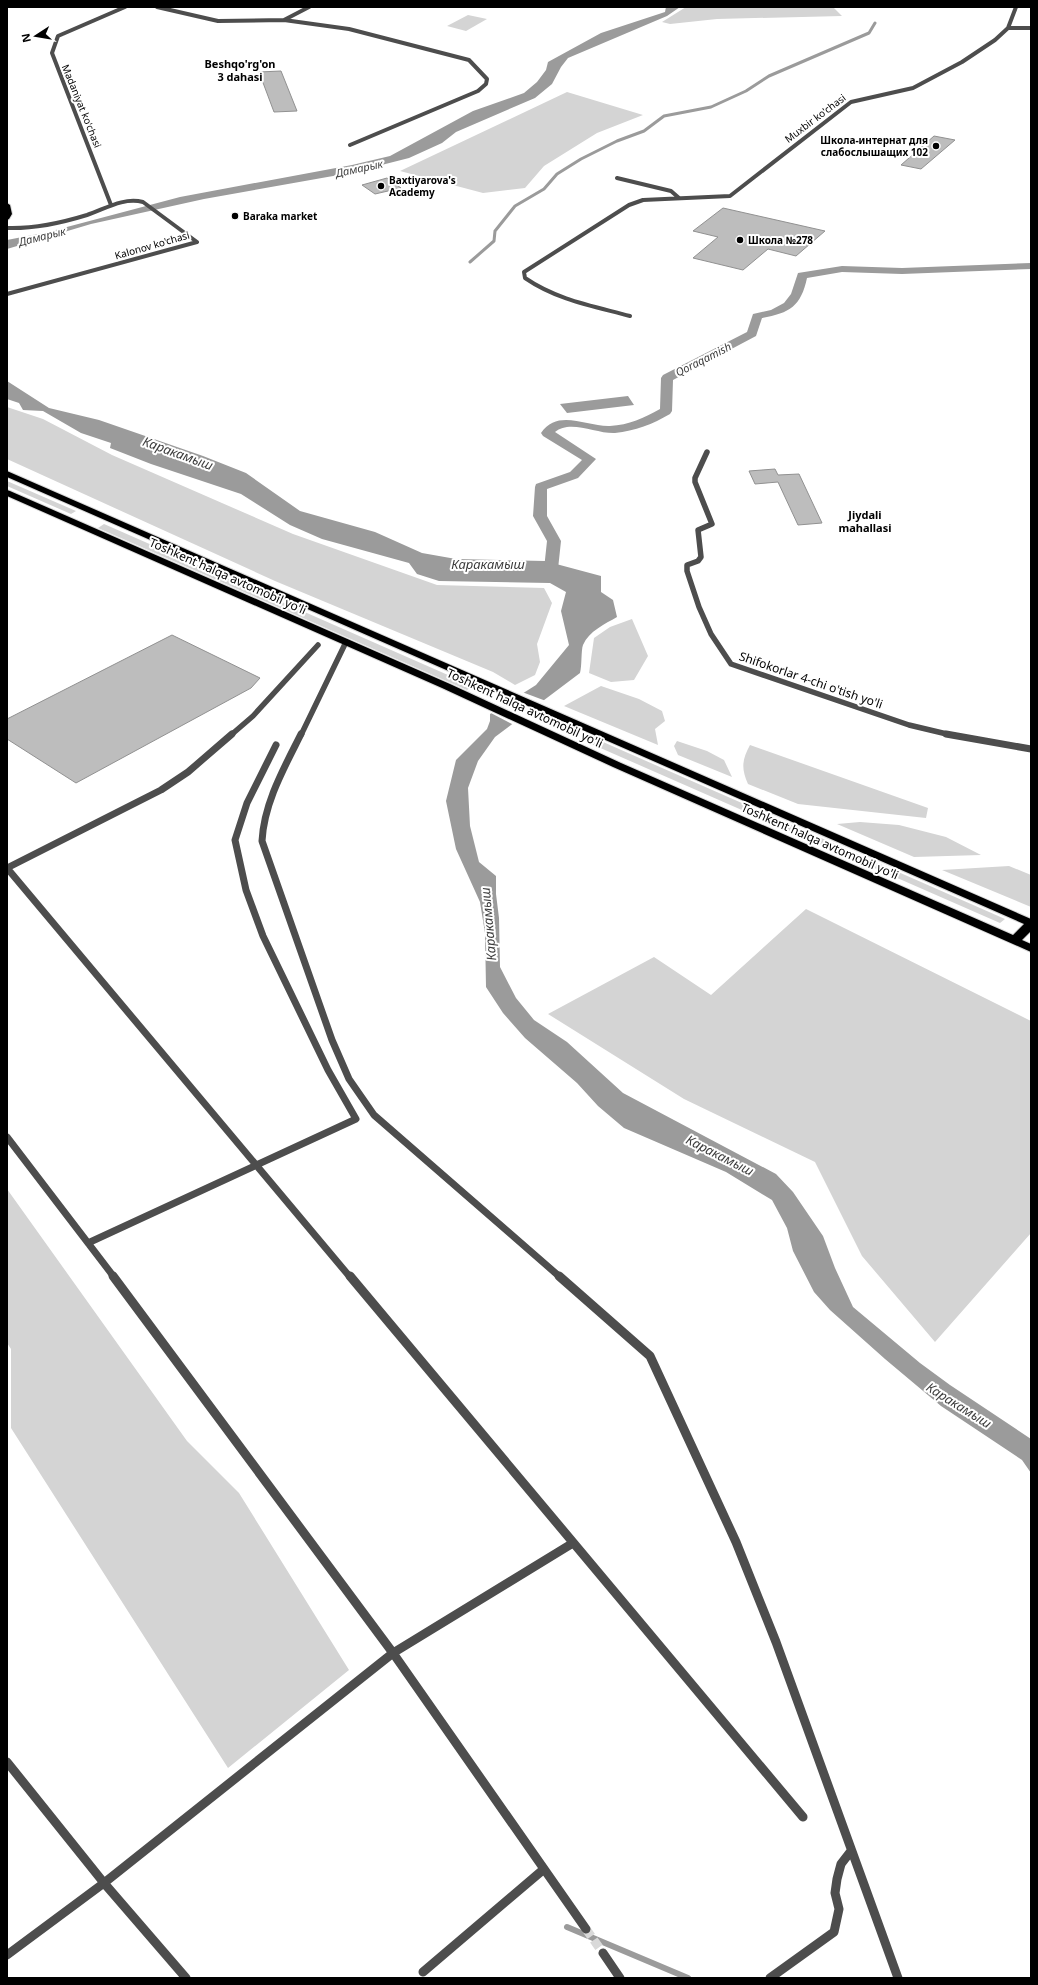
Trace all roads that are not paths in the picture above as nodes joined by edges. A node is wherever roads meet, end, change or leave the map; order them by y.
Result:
1 (125, 7) edge
2 (157, 7) edge
3 (309, 7) edge
4 (1016, 7) edge
5 (284, 20) junction
6 (1008, 28) junction
7 (1031, 28) edge
8 (350, 145) dead end
9 (617, 178) dead end
10 (680, 198) junction
11 (7, 205) edge
12 (112, 205) junction
13 (7, 218) edge
14 (7, 228) edge
15 (7, 294) edge
16 (630, 316) dead end
17 (707, 452) dead end
18 (7, 474) edge
19 (7, 493) edge
20 (95, 513) junction
21 (75, 523) junction
22 (346, 642) junction
23 (318, 645) dead end
24 (276, 744) dead end
25 (1031, 749) edge
26 (7, 868) edge
27 (1031, 923) edge
28 (1014, 941) junction
29 (1031, 948) edge
30 (7, 1137) edge
31 (257, 1166) junction
32 (88, 1243) junction
33 (573, 1543) junction
34 (393, 1653) junction
35 (7, 1762) edge
36 (803, 1817) dead end
37 (851, 1852) junction
38 (544, 1869) junction
39 (104, 1883) junction
40 (586, 1929) tunnel mouth
41 (603, 1953) tunnel mouth
42 (7, 1955) edge
43 (423, 1972) dead end
44 (186, 1978) edge
45 (620, 1978) edge
46 (770, 1978) edge
47 (898, 1978) edge

1 - 12 street, Madaniyat ko'chasi
2 - 5 street
3 - 5 street
4 - 6 street, Muxbir ko'chasi
5 - 8 street
6 - 7 street
6 - 10 street, Muxbir ko'chasi
9 - 10 street, Muxbir ko'chasi
10 - 16 street, Muxbir ko'chasi
11 - 13 main road
12 - 14 street, Kalonov ko'chasi
12 - 15 street, Kalonov ko'chasi
17 - 25 street, Shifokorlar 4-chi o'tish yo'li
18 - 20 highway, Toshkent halqa avtomobil yo'li
19 - 21 highway, Toshkent halqa avtomobil yo'li
20 - 21 highway
20 - 27 highway, Toshkent halqa avtomobil yo'li
21 - 22 highway, Toshkent halqa avtomobil yo'li
22 - 28 highway, Toshkent halqa avtomobil yo'li
22 - 37 street
23 - 26 street
24 - 31 street
26 - 31 street
27 - 28 highway
28 - 29 highway, Toshkent halqa avtomobil yo'li
30 - 32 street
31 - 32 street
31 - 33 street
32 - 34 street
33 - 34 street
33 - 36 street
34 - 38 street
34 - 39 street
35 - 39 street
37 - 46 street
37 - 47 street
38 - 40 street
38 - 43 street
39 - 42 street
39 - 44 street
41 - 45 street

